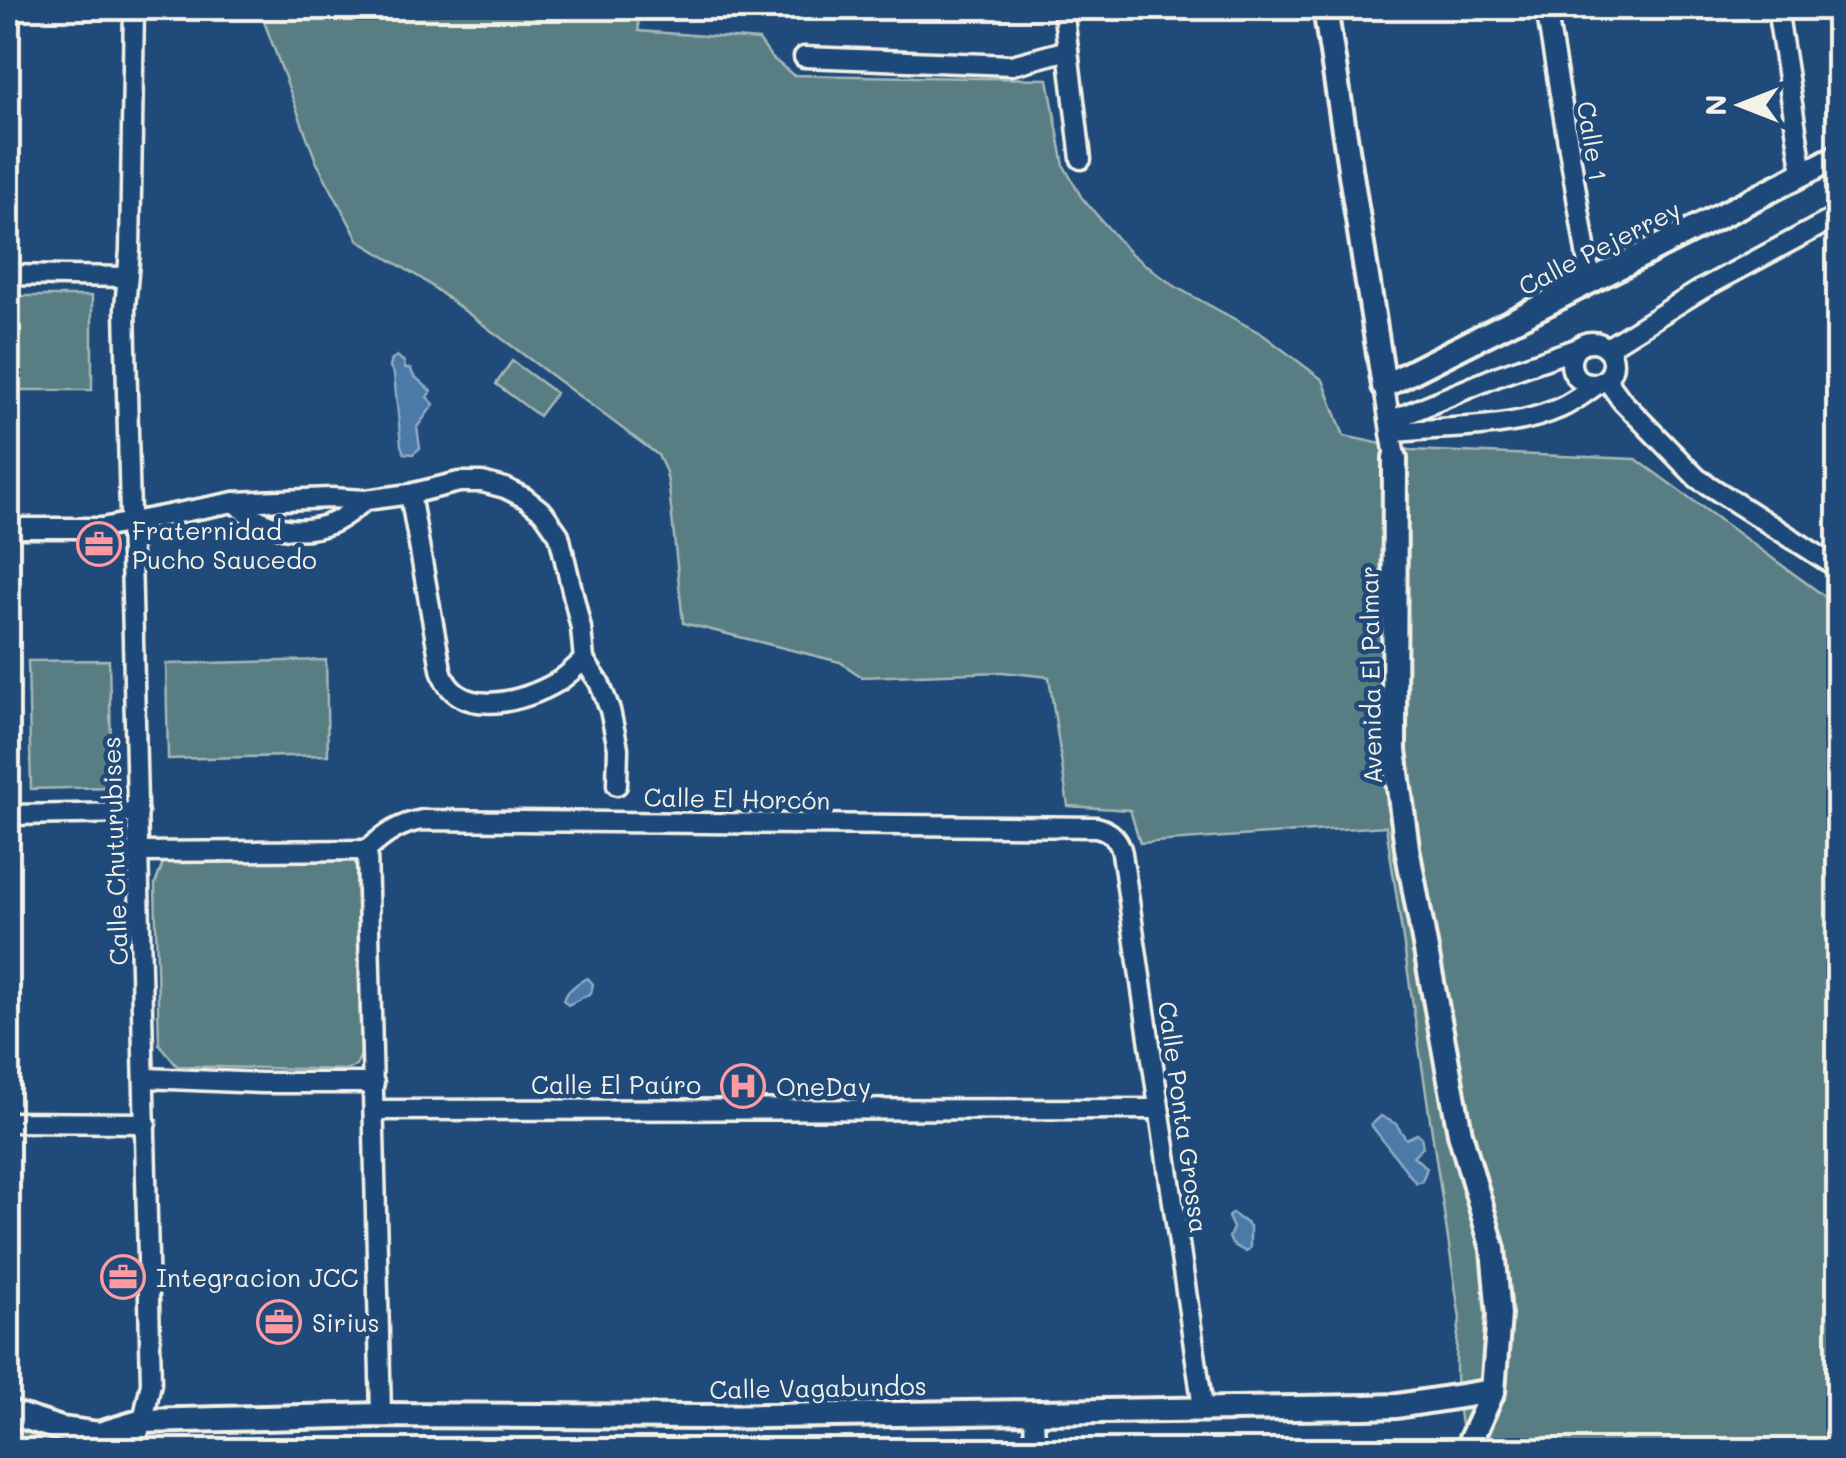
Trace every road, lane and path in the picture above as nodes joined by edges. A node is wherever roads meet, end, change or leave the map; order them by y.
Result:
1 (134, 8) edge
2 (1062, 8) edge
3 (1325, 8) edge
4 (1546, 8) edge
5 (1776, 8) edge
6 (1068, 50) junction
7 (804, 57) dead end
8 (1838, 156) edge
9 (1081, 159) dead end
10 (1803, 174) junction
11 (1838, 216) edge
12 (8, 275) edge
13 (126, 277) junction
14 (1591, 283) junction
15 (1607, 348) junction
16 (1575, 349) junction
17 (1603, 381) junction
18 (1384, 386) junction
19 (1390, 427) junction
20 (1395, 458) joint
21 (410, 494) junction
22 (366, 500) junction
23 (234, 502) junction
24 (128, 522) junction
25 (8, 528) edge
26 (1838, 568) edge
27 (584, 660) junction
28 (618, 785) dead end
29 (138, 813) junction
30 (8, 815) edge
31 (1113, 836) joint
32 (368, 850) junction
33 (140, 852) junction
34 (146, 1078) junction
35 (374, 1083) junction
36 (1157, 1109) junction
37 (376, 1110) junction
38 (8, 1122) edge
39 (146, 1123) junction
40 (1493, 1391) junction
41 (1203, 1408) junction
42 (1034, 1411) junction
43 (8, 1412) edge
44 (380, 1416) junction
45 (143, 1422) junction
46 (131, 1450) edge
47 (1034, 1450) edge
48 (1466, 1450) edge

1 - 13 street, Calle Chuturubises
2 - 6 street
3 - 18 street, Avenida El Palmar
4 - 14 street, Calle 1
5 - 10 street
6 - 7 street
6 - 9 street
8 - 10 street, Calle Pejerrey
10 - 14 street, Calle Pejerrey
11 - 15 street
12 - 13 street
13 - 24 street, Calle Chuturubises
14 - 18 street, Calle Pejerrey
15 - 16 street
15 - 17 street
16 - 17 street
16 - 19 street
17 - 19 street
17 - 26 street
18 - 19 street, Avenida El Palmar
19 - 20 street, Avenida El Palmar
20 - 40 street, Avenida El Palmar
21 - 22 street
21 - 27 street
21 - 27 street
22 - 23 street
22 - 23 street
23 - 24 street
24 - 25 street
24 - 29 street, Calle Chuturubises
27 - 28 street
29 - 30 street
29 - 33 street, Calle Chuturubises
31 - 32 street, Calle El Horcón
31 - 36 street, Calle Ponta Grossa
32 - 33 street
32 - 35 street
33 - 34 street, Calle Chuturubises
34 - 35 street
34 - 39 street, Calle Chuturubises
35 - 37 street
36 - 37 street, Calle El Paúro
36 - 41 street, Calle Ponta Grossa
37 - 44 street
38 - 39 street
39 - 45 street, Calle Chuturubises
40 - 41 street, Calle Vagabundos
40 - 48 street, Avenida El Palmar
41 - 42 street, Calle Vagabundos
42 - 44 street, Calle Vagabundos
42 - 47 street
43 - 45 street, Calle Vagabundos
44 - 45 street, Calle Vagabundos
45 - 46 street, Calle Chuturubises

